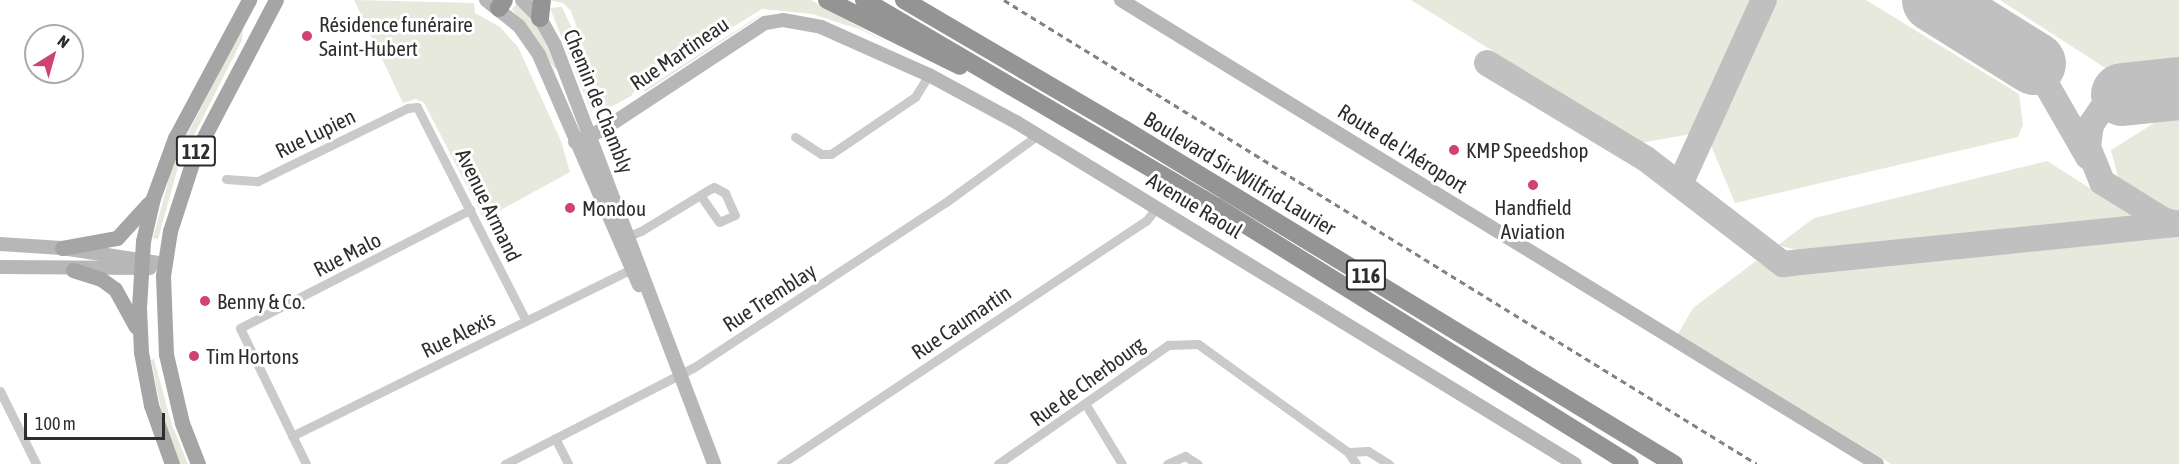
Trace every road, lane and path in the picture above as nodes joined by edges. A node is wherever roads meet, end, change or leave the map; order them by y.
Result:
1 (249, 0) edge
2 (276, 0) edge
3 (522, 0) edge
4 (826, 0) edge
5 (864, 0) edge
6 (904, 0) edge
7 (1121, 0) edge
8 (494, 2) edge
9 (541, 9) edge
10 (776, 20) joint
11 (929, 75) junction
12 (1044, 104) junction
13 (417, 107) joint
14 (591, 135) junction
15 (1038, 135) junction
16 (795, 137) dead end
17 (575, 142) junction
18 (226, 179) dead end
19 (700, 195) dead end
20 (153, 198) junction
21 (1157, 207) junction
22 (470, 210) junction
23 (630, 236) junction
24 (0, 244) edge
25 (62, 248) junction
26 (141, 264) junction
27 (165, 265) junction
28 (0, 267) edge
29 (635, 267) junction
30 (73, 270) junction
31 (526, 321) junction
32 (140, 335) junction
33 (680, 376) junction
34 (0, 391) edge
35 (1086, 405) junction
36 (292, 436) junction
37 (555, 438) junction
38 (1348, 452) junction
39 (36, 464) edge
40 (172, 464) edge
41 (198, 464) edge
42 (306, 464) edge
43 (505, 464) edge
44 (568, 464) edge
45 (714, 464) edge
46 (781, 464) edge
47 (998, 464) edge
48 (1122, 464) edge
49 (1167, 464) edge
50 (1198, 464) edge
51 (1356, 464) edge
52 (1389, 464) edge
53 (1575, 464) edge
54 (1630, 464) edge
55 (1674, 464) edge
56 (1877, 464) edge

1 - 20 main road, 112
2 - 27 main road, 112
3 - 9 street, Chemin de Chambly
4 - 12 highway
5 - 12 highway, Boulevard Sir-Wilfrid-Laurier / 116
6 - 55 highway, Boulevard Sir-Wilfrid-Laurier / 116
7 - 56 street, Route de l'Aéroport
8 - 17 street, Chemin de Chambly
9 - 14 street, Chemin de Chambly
10 - 11 street, Avenue Raoul
10 - 14 street, Rue Martineau
11 - 15 street, Avenue Raoul
11 - 16 street
12 - 54 highway, Boulevard Sir-Wilfrid-Laurier / 116
13 - 18 street, Rue Lupien
13 - 22 street, Avenue Armand
14 - 17 street, Rue Martineau
14 - 23 street, Chemin de Chambly
15 - 21 street, Avenue Raoul
15 - 33 street, Rue Tremblay
17 - 29 street, Chemin de Chambly
19 - 23 street
20 - 25 main road
20 - 26 main road, 112
21 - 46 street, Rue Caumartin
21 - 53 street, Avenue Raoul
22 - 31 street, Avenue Armand
22 - 36 street, Rue Malo
23 - 29 street, Chemin de Chambly
24 - 25 street
25 - 26 street
26 - 27 street
26 - 30 street
26 - 32 main road, 112
27 - 41 main road, 112
28 - 30 street
29 - 31 street, Rue Alexis
29 - 33 street, Chemin de Chambly
30 - 32 main road
31 - 36 street, Rue Alexis
32 - 40 main road, 112
33 - 37 street, Rue Tremblay
33 - 45 street, Chemin de Chambly
34 - 39 street
35 - 38 street, Rue de Cherbourg
35 - 47 street, Rue de Cherbourg
35 - 48 street
36 - 42 street
37 - 43 street, Rue Tremblay
37 - 44 street
38 - 51 street, Rue de Cherbourg
38 - 52 street, Rue de Cherbourg
49 - 50 street

